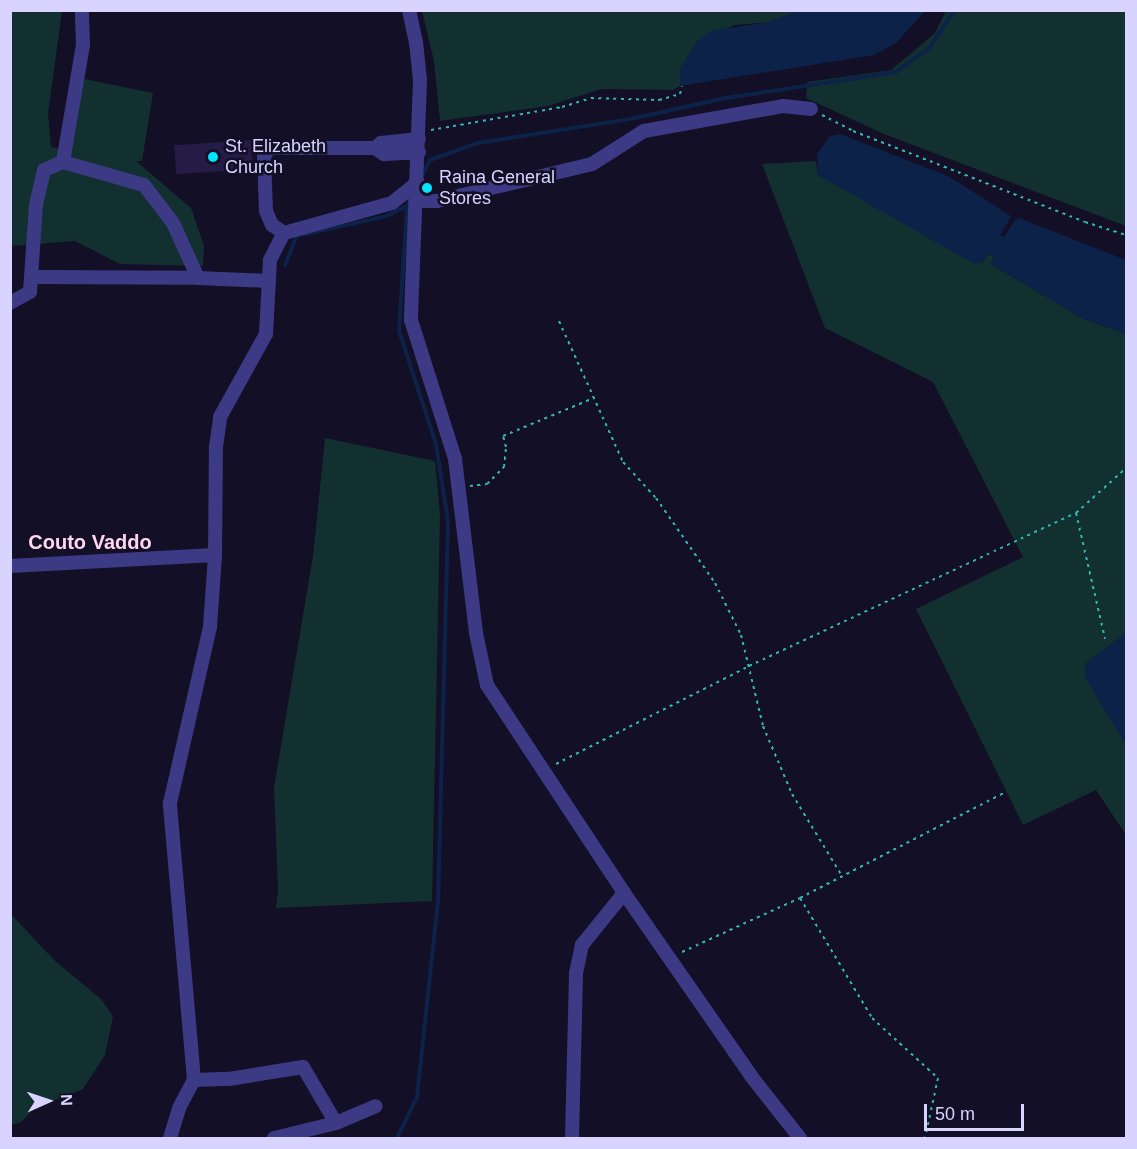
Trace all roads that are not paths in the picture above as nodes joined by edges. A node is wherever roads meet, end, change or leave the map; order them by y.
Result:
1 (82, 10) edge
2 (409, 10) edge
3 (811, 109) road end
4 (419, 141) junction
5 (63, 162) junction
6 (418, 182) junction
7 (416, 199) junction
8 (284, 233) junction
9 (31, 277) junction
10 (198, 278) junction
11 (269, 281) junction
12 (10, 303) edge
13 (215, 555) junction
14 (10, 566) edge
15 (624, 893) junction
16 (194, 1080) junction
17 (376, 1106) dead end
18 (336, 1123) junction
19 (170, 1138) edge
20 (274, 1138) edge
21 (572, 1138) edge
22 (800, 1138) edge

1 - 5 street
2 - 4 street
3 - 7 street
4 - 6 street
4 - 8 street
5 - 9 street
5 - 10 street
6 - 7 street
6 - 8 street
7 - 15 street
8 - 11 street
9 - 10 street
9 - 12 street
10 - 11 street
11 - 13 street
13 - 14 street
13 - 16 street
15 - 21 street
15 - 22 street
16 - 18 street
16 - 19 street
17 - 18 street
18 - 20 street

